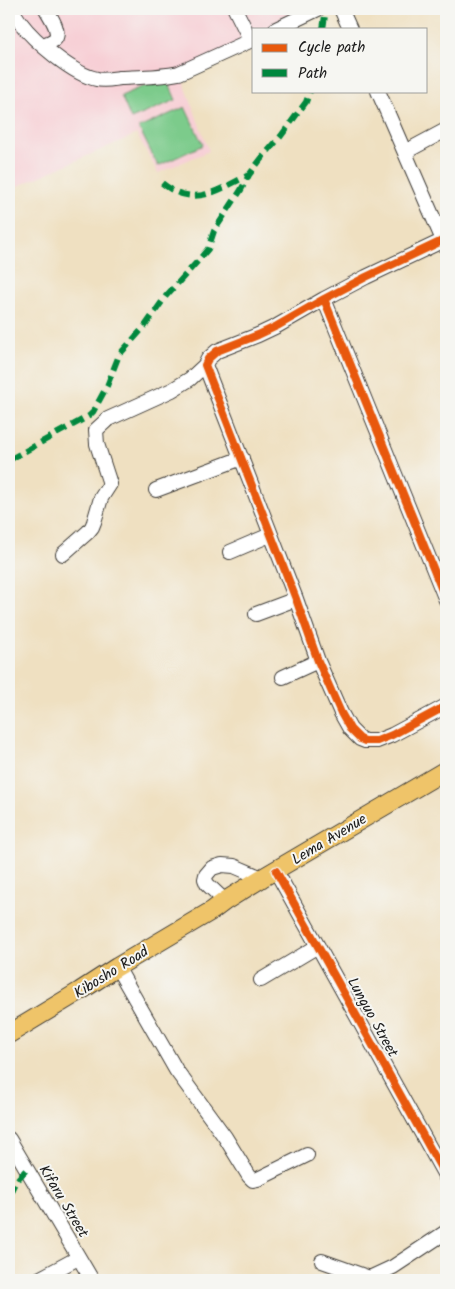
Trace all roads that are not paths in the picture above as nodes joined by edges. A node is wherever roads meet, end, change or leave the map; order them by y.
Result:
1 (12, 9) edge
2 (46, 9) edge
3 (235, 9) edge
4 (318, 9) edge
5 (341, 9) edge
6 (278, 28) edge
7 (350, 28) edge
8 (252, 40) edge
9 (43, 45) junction
10 (378, 92) edge
11 (446, 130) edge
12 (405, 152) junction
13 (445, 242) edge
14 (324, 299) junction
15 (205, 365) junction
16 (242, 458) junction
17 (156, 490) dead end
18 (270, 535) junction
19 (230, 552) dead end
20 (63, 554) dead end
21 (296, 599) junction
22 (446, 600) edge
23 (256, 614) dead end
24 (318, 661) junction
25 (283, 677) dead end
26 (446, 706) edge
27 (446, 770) edge
28 (269, 874) junction
29 (219, 906) junction
30 (318, 946) junction
31 (117, 967) junction
32 (261, 980) dead end
33 (9, 1034) edge
34 (9, 1139) edge
35 (307, 1155) dead end
36 (446, 1176) edge
37 (446, 1232) edge
38 (78, 1258) junction
39 (322, 1261) dead end
40 (368, 1279) edge
41 (37, 1280) edge
42 (92, 1280) edge

1 - 9 street
2 - 9 street
3 - 8 street
4 - 6 street
5 - 7 street
8 - 9 street
10 - 12 street
11 - 12 street
12 - 13 street
13 - 14 street
14 - 15 street
14 - 22 street
15 - 16 street
15 - 20 street
16 - 17 street
16 - 18 street
18 - 19 street
18 - 21 street
21 - 23 street
21 - 24 street
24 - 25 street
24 - 26 street
27 - 28 main road, Lema Avenue
28 - 29 main road, Lema Avenue
28 - 29 street
28 - 30 street, Lunguo Street
29 - 31 main road, Kibosho Road
30 - 32 street
30 - 36 street, Lunguo Street
31 - 33 main road, Kibosho Road
31 - 35 street
34 - 38 street, Kifaru Street
37 - 40 street
38 - 41 street
38 - 42 street, Kifaru Street
39 - 40 street

